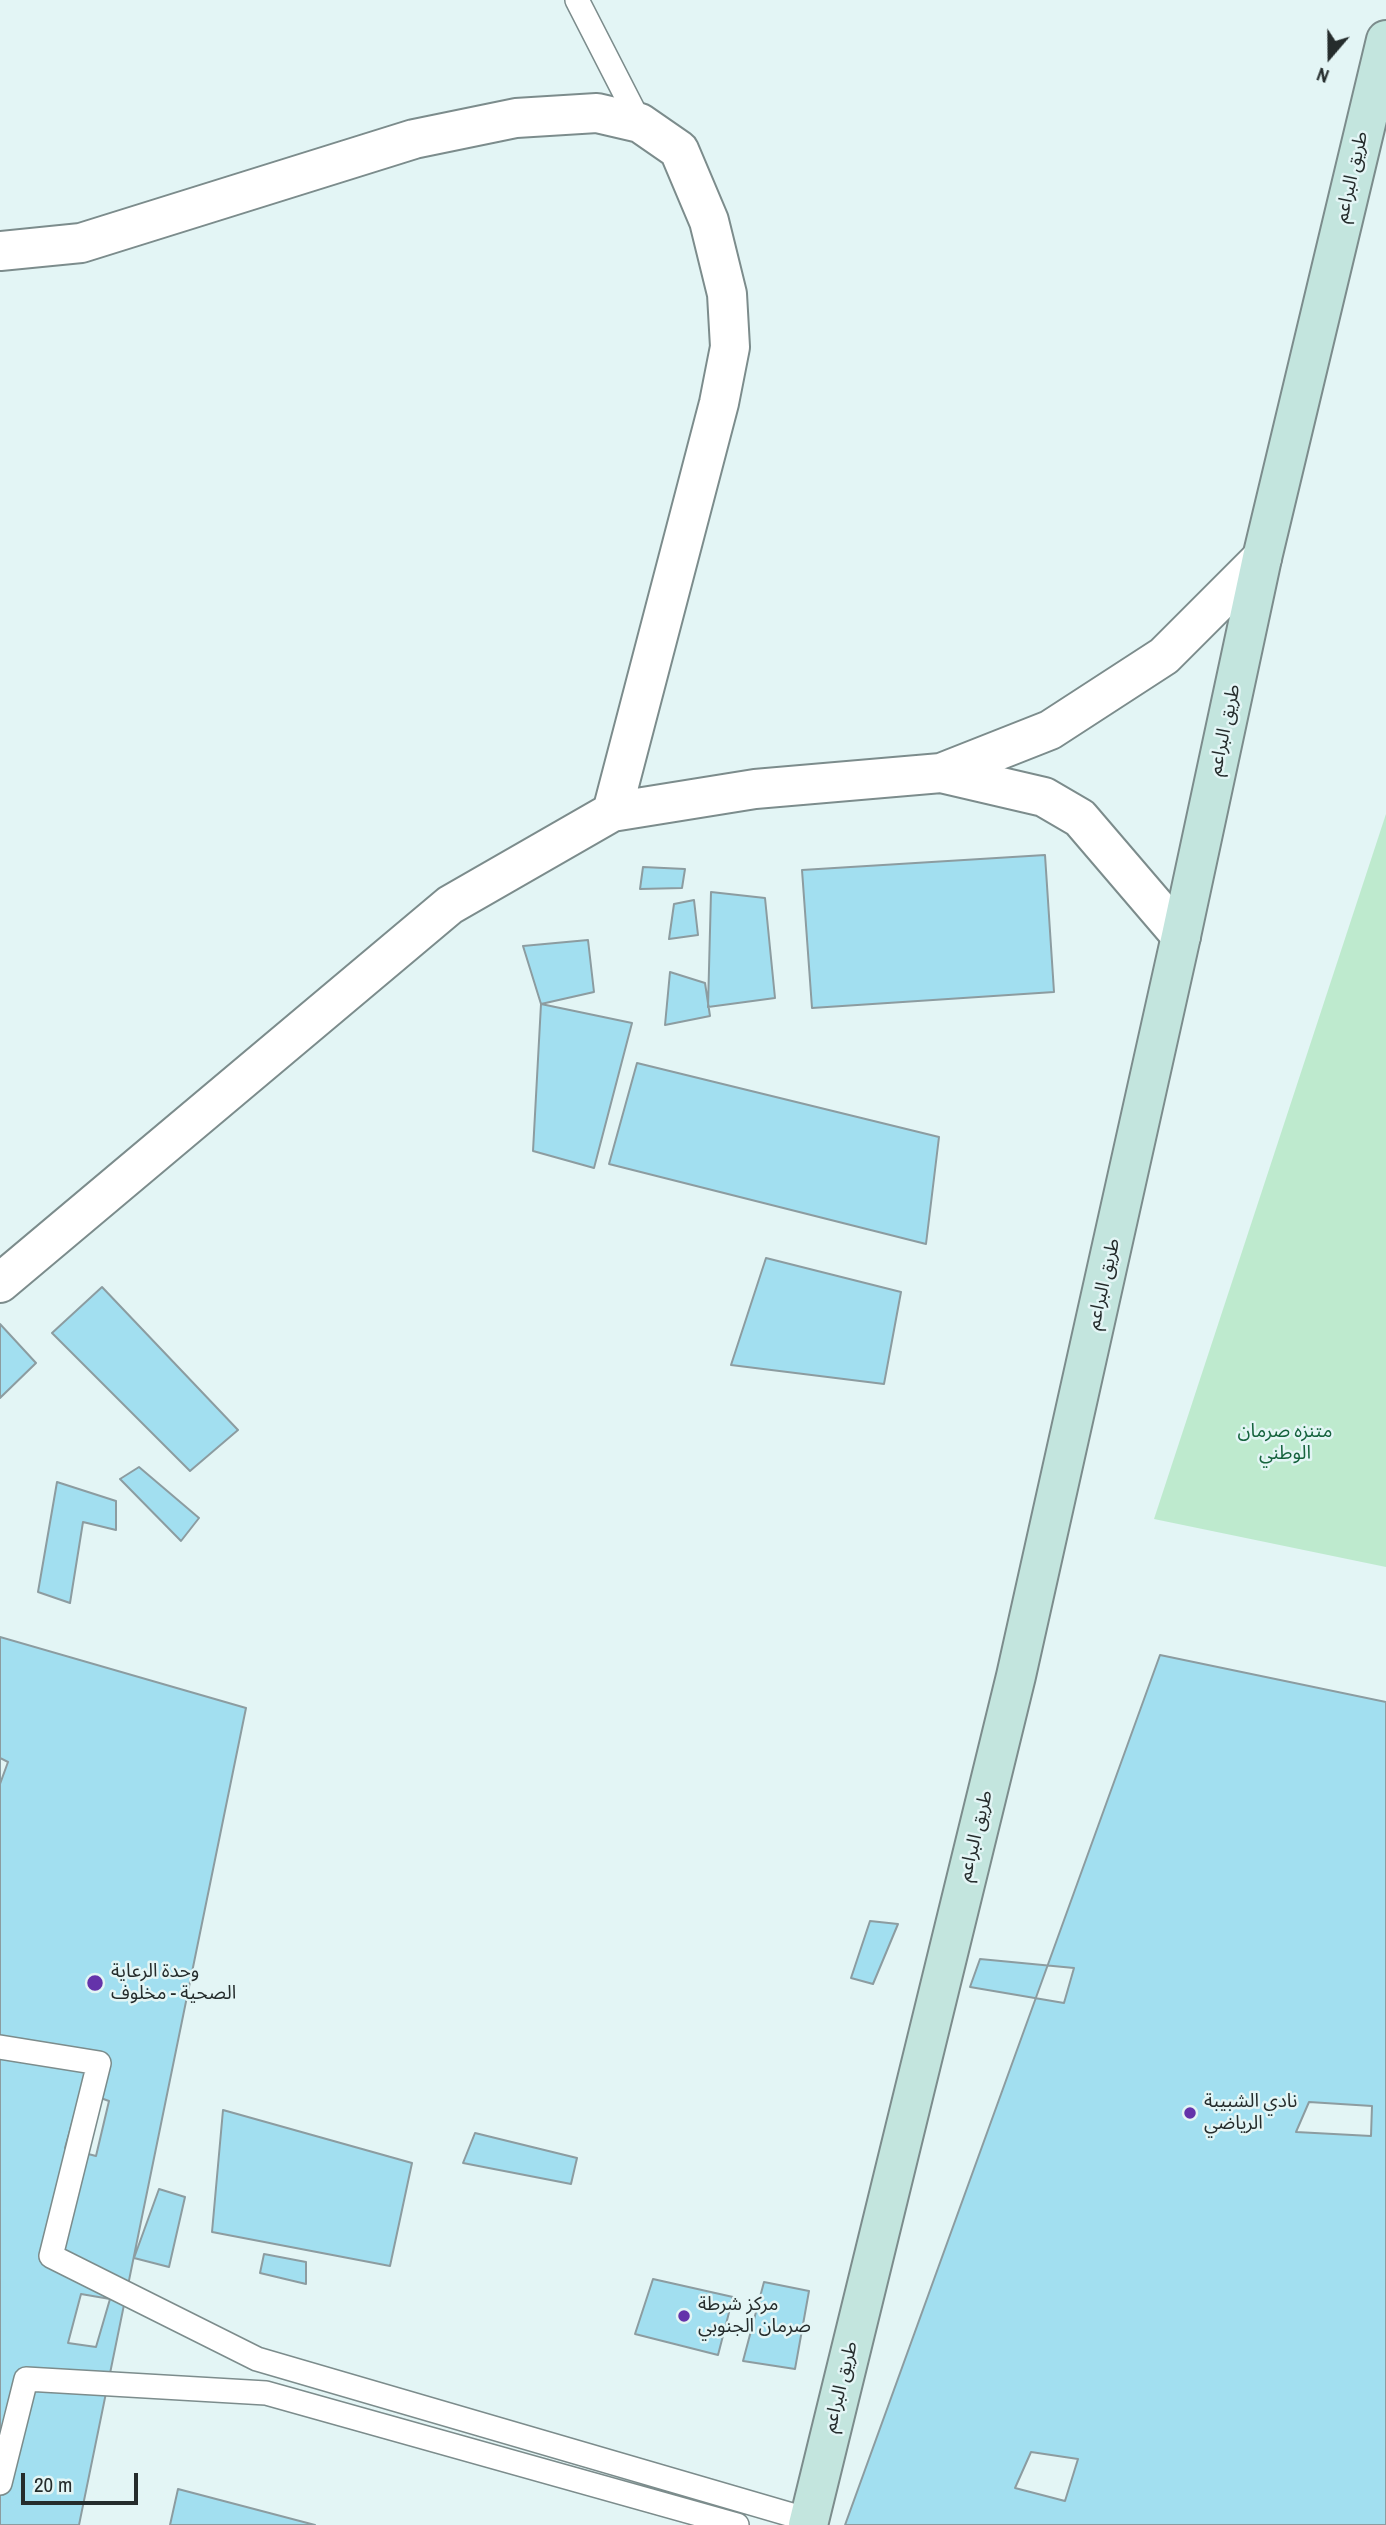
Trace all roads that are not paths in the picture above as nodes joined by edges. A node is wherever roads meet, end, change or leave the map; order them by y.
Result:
1 (577, 0) edge
2 (1386, 40) edge
3 (640, 122) junction
4 (0, 251) edge
5 (1262, 558) junction
6 (942, 774) junction
7 (612, 812) junction
8 (1181, 936) junction
9 (0, 1283) edge
10 (0, 2047) edge
11 (0, 2483) edge
12 (808, 2522) edge
13 (737, 2525) edge

1 - 3 lane
2 - 5 street, طريق البراعم
3 - 4 street
3 - 7 street
5 - 6 street
5 - 8 street, طريق البراعم
6 - 7 street
6 - 8 street
7 - 9 street
8 - 12 street, طريق البراعم
10 - 12 lane
11 - 13 lane

